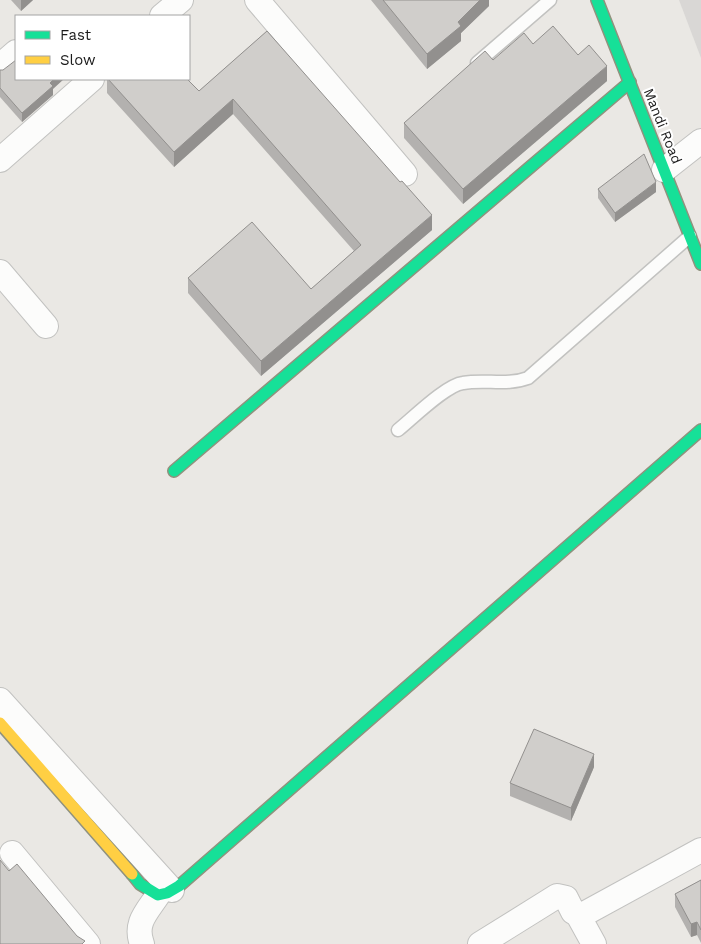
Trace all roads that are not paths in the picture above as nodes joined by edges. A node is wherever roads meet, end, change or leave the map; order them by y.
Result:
1 (181, 0) edge
2 (257, 0) edge
3 (550, 0) edge
4 (597, 0) edge
5 (163, 15) edge
6 (15, 53) edge
7 (477, 63) edge
8 (0, 66) edge
9 (91, 80) edge
10 (630, 82) junction
11 (701, 141) edge
12 (0, 160) edge
13 (664, 170) junction
14 (406, 174) dead end
15 (690, 236) junction
16 (701, 264) edge
17 (0, 272) edge
18 (46, 326) dead end
19 (398, 430) dead end
20 (701, 430) edge
21 (174, 471) dead end
22 (0, 700) edge
23 (0, 723) edge
24 (701, 850) edge
25 (12, 853) dead end
26 (165, 892) junction
27 (578, 915) junction
28 (88, 944) edge
29 (142, 944) edge
30 (480, 944) edge
31 (594, 944) edge

1 - 5 street
2 - 14 street
3 - 7 lane
4 - 10 street, Mandi Road
6 - 8 street
9 - 12 street
10 - 13 street, Mandi Road
10 - 21 street
11 - 13 street
13 - 15 street, Mandi Road
15 - 16 street, Mandi Road
15 - 19 lane
17 - 18 street
20 - 26 street
22 - 26 street
23 - 26 street
24 - 27 street
25 - 28 street
26 - 29 street
27 - 30 street
27 - 31 street

